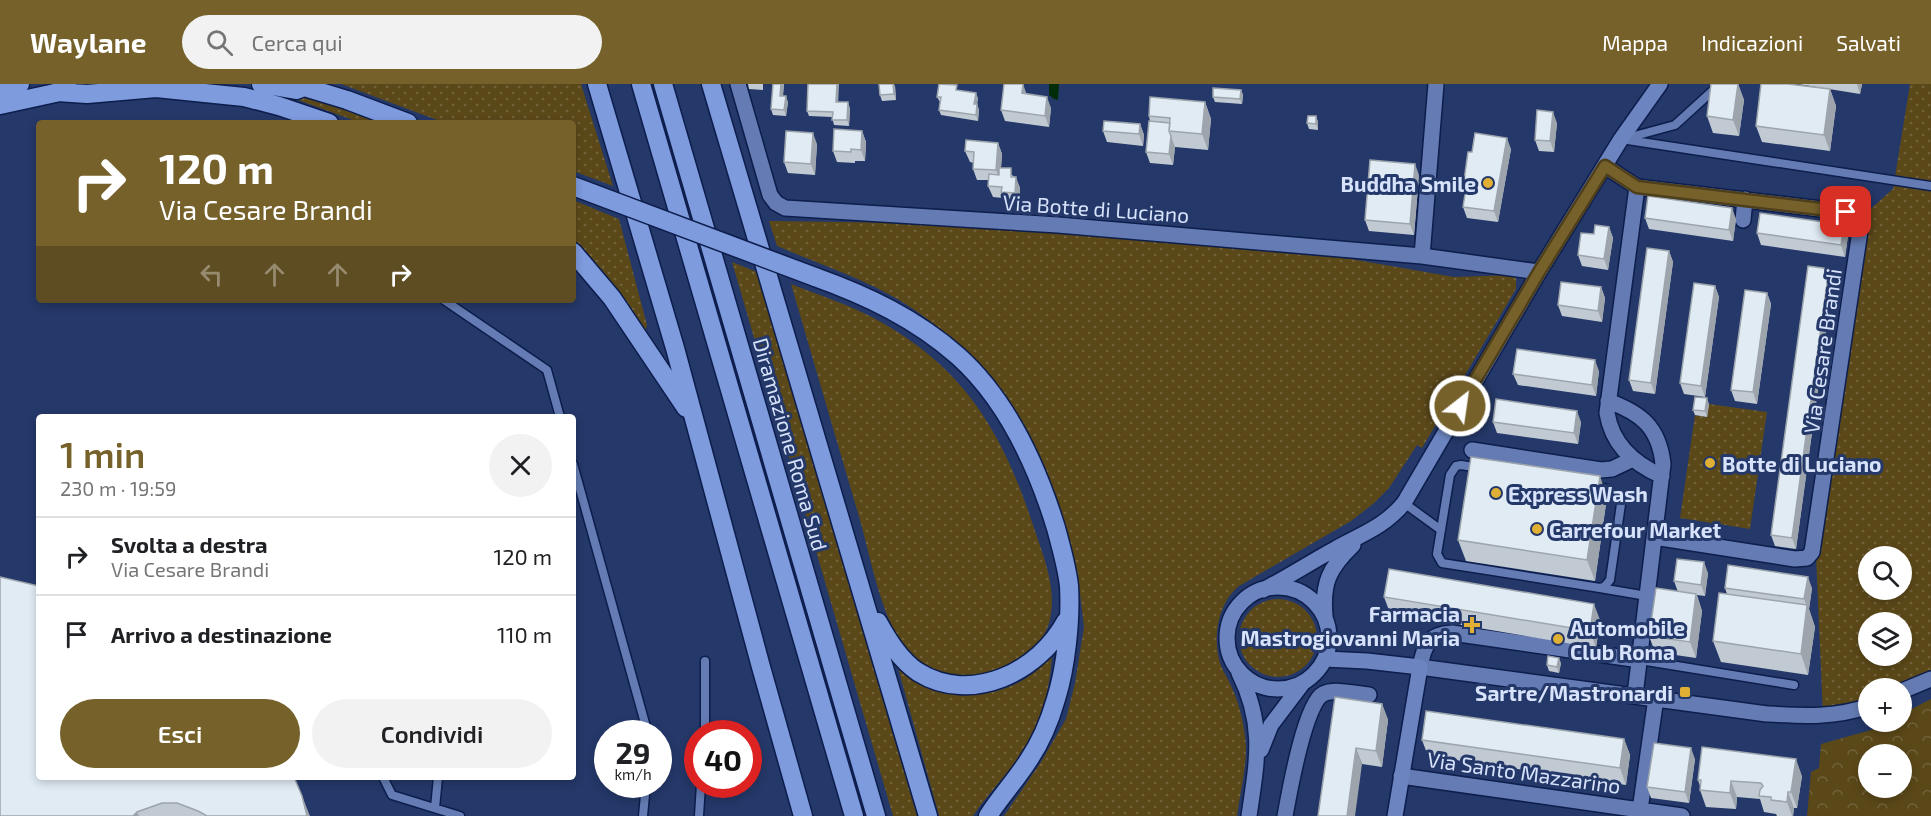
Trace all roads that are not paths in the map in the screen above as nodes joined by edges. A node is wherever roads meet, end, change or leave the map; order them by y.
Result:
1 (20, 84) edge
2 (99, 84) edge
3 (261, 84) edge
4 (597, 84) edge
5 (641, 84) edge
6 (663, 84) edge
7 (711, 84) edge
8 (738, 84) edge
9 (1436, 84) edge
10 (1660, 84) edge
11 (1720, 84) edge
12 (303, 85) edge
13 (0, 87) edge
14 (57, 92) junction
15 (0, 105) edge
16 (320, 120) edge
17 (400, 120) edge
18 (1621, 139) junction
19 (1605, 166) junction
20 (1931, 186) edge
21 (576, 187) edge
22 (1637, 187) junction
23 (1745, 199) junction
24 (1743, 220) dead end
25 (576, 255) edge
26 (1422, 256) junction
27 (1539, 272) junction
28 (448, 303) edge
29 (1608, 401) junction
30 (559, 414) edge
31 (694, 420) junction
32 (1472, 450) dead end
33 (1633, 459) junction
34 (576, 475) edge
35 (1662, 476) junction
36 (1404, 503) junction
37 (1374, 529) junction
38 (1441, 530) junction
39 (1654, 537) junction
40 (859, 582) junction
41 (1600, 588) junction
42 (1263, 590) junction
43 (1647, 596) junction
44 (1068, 618) junction
45 (1325, 619) junction
46 (1325, 659) junction
47 (1640, 660) junction
48 (705, 661) dead end
49 (1236, 666) junction
50 (1420, 668) junction
51 (1931, 679) edge
52 (1304, 682) junction
53 (1794, 685) dead end
54 (1912, 687) edge
55 (1369, 695) dead end
56 (1635, 695) junction
57 (1656, 698) junction
58 (1858, 709) edge
59 (644, 720) edge
60 (705, 720) edge
61 (1257, 764) junction
62 (1401, 776) junction
63 (384, 780) edge
64 (438, 780) edge
65 (645, 798) edge
66 (700, 798) edge
67 (435, 808) junction
68 (1640, 810) junction
69 (460, 816) edge
70 (643, 816) edge
71 (699, 816) edge
72 (803, 816) edge
73 (854, 816) edge
74 (876, 816) edge
75 (928, 816) edge
76 (988, 816) edge
77 (1250, 816) edge
78 (1284, 816) edge
79 (1395, 816) edge
80 (1682, 816) edge

1 - 13 highway
2 - 14 highway
3 - 12 highway
4 - 31 highway
5 - 73 highway, Diramazione Roma Sud
6 - 74 highway, Diramazione Roma Sud
7 - 40 highway
8 - 26 street, Via Botte di Luciano
9 - 26 street
10 - 18 street
11 - 18 lane
12 - 17 highway
14 - 15 highway
14 - 16 highway
18 - 19 street
18 - 20 lane
19 - 22 street, Via Cesare Brandi
19 - 27 street
21 - 44 highway, bridge
22 - 23 street, Via Cesare Brandi
22 - 29 street
23 - 24 street
23 - 39 street, Via Cesare Brandi
25 - 31 highway
26 - 27 street, Via Botte di Luciano
27 - 36 street
28 - 30 lane
29 - 33 street
29 - 35 street
31 - 72 highway
32 - 33 street
33 - 35 street
34 - 59 lane
35 - 39 street
36 - 37 street
36 - 38 lane
37 - 42 street
37 - 45 street
38 - 41 lane
38 - 41 lane
39 - 43 street
40 - 44 highway
40 - 75 highway
41 - 43 lane
42 - 45 street
42 - 49 street
43 - 47 street
44 - 76 highway
45 - 46 street
46 - 50 street
46 - 52 street
47 - 50 street
47 - 53 lane
47 - 56 street
48 - 60 lane
49 - 52 street
49 - 61 street
50 - 56 street
50 - 62 street
51 - 54 street
52 - 61 street
55 - 78 street
56 - 57 street
57 - 58 street
57 - 68 street, Via Santo Mazzarino
61 - 77 street
62 - 68 street, Via Santo Mazzarino
62 - 79 street
63 - 67 lane
64 - 67 lane
65 - 70 lane
66 - 71 lane
67 - 69 lane
68 - 80 street, Via Santo Mazzarino

